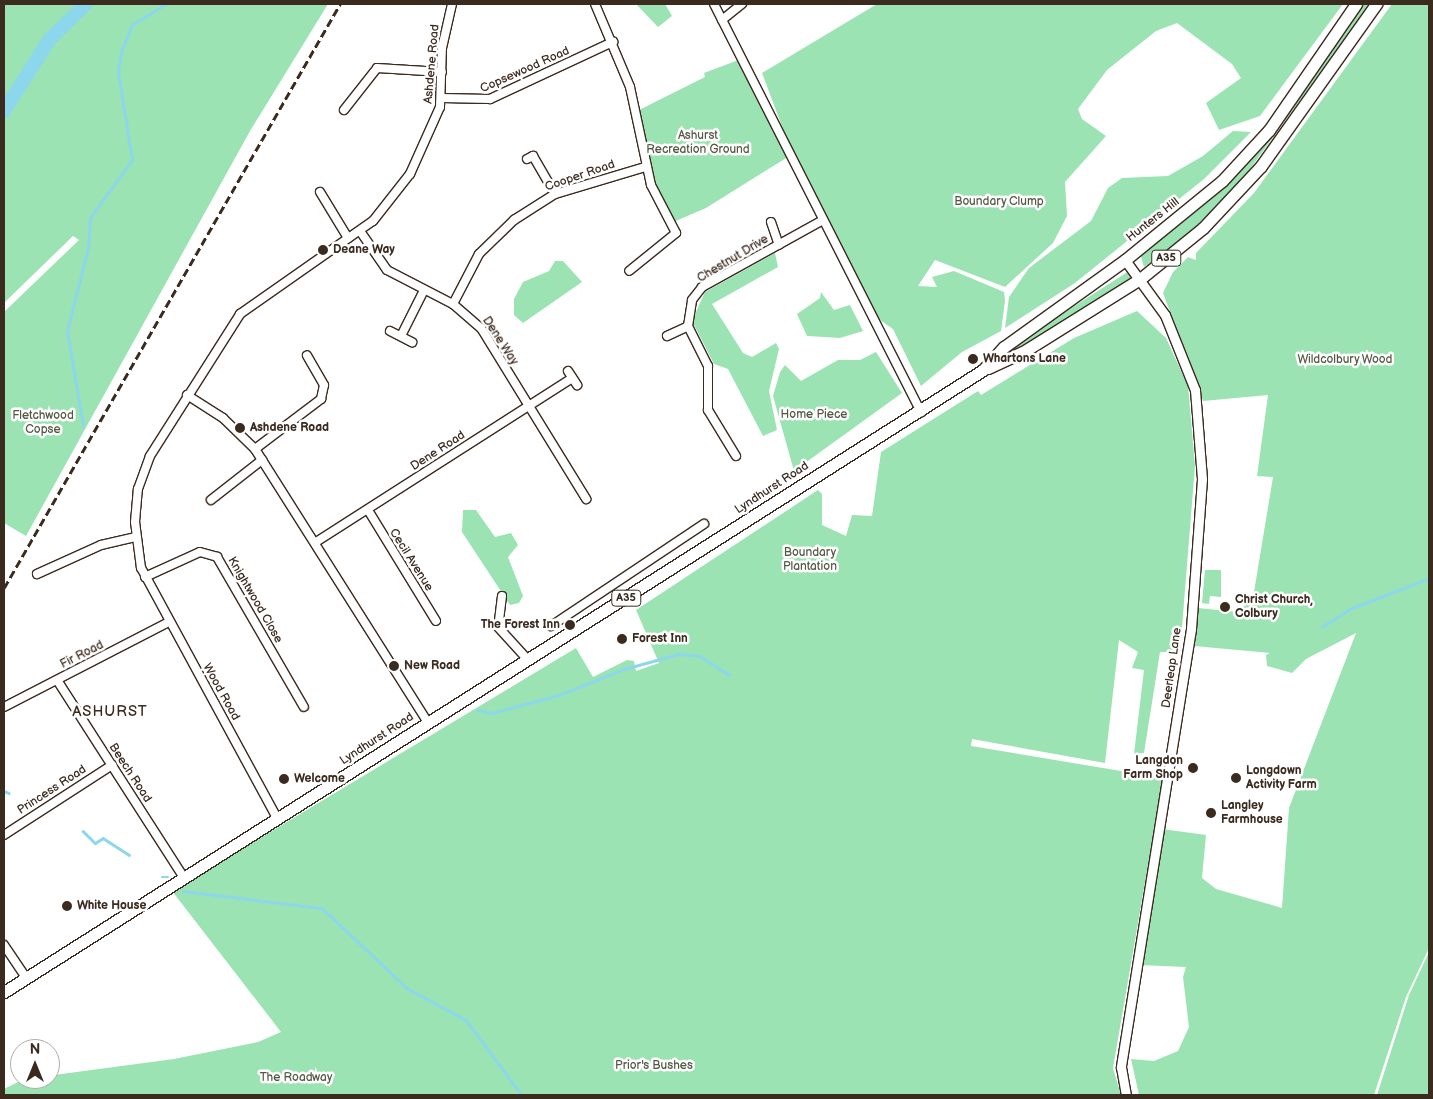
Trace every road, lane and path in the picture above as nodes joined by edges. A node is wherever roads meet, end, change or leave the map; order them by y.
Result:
1 (452, 4) edge
2 (595, 4) edge
3 (714, 4) edge
4 (742, 4) edge
5 (1356, 4) edge
6 (1376, 4) edge
7 (722, 20) junction
8 (613, 42) junction
9 (442, 72) junction
10 (442, 98) junction
11 (344, 110) dead end
12 (533, 156) dead end
13 (645, 167) junction
14 (320, 192) dead end
15 (555, 194) junction
16 (824, 220) junction
17 (771, 222) dead end
18 (360, 231) junction
19 (348, 238) junction
20 (779, 245) junction
21 (1125, 260) junction
22 (629, 271) dead end
23 (1140, 279) junction
24 (423, 292) junction
25 (453, 304) junction
26 (688, 326) junction
27 (390, 331) dead end
28 (401, 336) junction
29 (666, 336) dead end
30 (412, 342) dead end
31 (307, 356) dead end
32 (983, 370) junction
33 (572, 378) dead end
34 (187, 395) junction
35 (528, 406) junction
36 (921, 412) junction
37 (255, 449) junction
38 (736, 456) dead end
39 (262, 460) junction
40 (586, 499) dead end
41 (211, 500) dead end
42 (368, 510) junction
43 (704, 524) dead end
44 (136, 537) junction
45 (316, 542) junction
46 (36, 574) dead end
47 (630, 575) junction
48 (145, 577) junction
49 (640, 590) junction
50 (502, 596) dead end
51 (436, 621) dead end
52 (169, 622) junction
53 (551, 626) dead end
54 (528, 660) junction
55 (57, 680) junction
56 (306, 692) dead end
57 (298, 697) junction
58 (4, 707) edge
59 (304, 707) dead end
60 (428, 723) junction
61 (112, 765) junction
62 (277, 818) junction
63 (4, 835) edge
64 (184, 878) junction
65 (4, 945) edge
66 (26, 978) junction
67 (4, 992) edge
68 (1126, 1095) edge

1 - 9 street, Ashdene Road
2 - 8 street
3 - 7 street
4 - 7 street
5 - 21 main road, Hunters Hill / A35
6 - 23 main road, A35
7 - 16 street
8 - 10 street, Copsewood Road
8 - 13 street
9 - 10 street, Ashdene Road
9 - 11 street
10 - 18 street, Ashdene Road
12 - 15 street
13 - 15 street, Cooper Road
13 - 22 street
14 - 19 street
15 - 25 street, Cooper Road
16 - 20 street, Chestnut Drive
16 - 36 street
17 - 20 street, Chestnut Drive
18 - 19 street, Ashdene Road
18 - 24 street, Dene Way
19 - 34 street, Ashdene Road
20 - 26 street, Chestnut Drive
21 - 23 street, Deerleap Lane
21 - 32 main road, Hunters Hill / A35
23 - 32 main road, A35
23 - 68 street, Deerleap Lane
24 - 25 street, Dene Way
24 - 28 street
25 - 35 street, Dene Way
26 - 29 street
26 - 38 street
27 - 28 street
28 - 30 street
31 - 37 street
32 - 36 main road, Hunters Hill / A35
33 - 35 street, Dene Road
34 - 37 street
34 - 44 street, Ashdene Road
35 - 40 street, Dene Way
35 - 42 street, Dene Road
36 - 49 main road, Lyndhurst Road / A35
37 - 39 street
39 - 41 street
39 - 45 street
42 - 45 street, Dene Road
42 - 51 street, Cecil Avenue
43 - 47 street
44 - 46 street
44 - 48 street, Ashdene Road
45 - 60 street
47 - 49 street
47 - 53 street
48 - 52 street, Wood Road
48 - 57 street, Knightwood Close
49 - 54 main road, Lyndhurst Road / A35
50 - 54 street
52 - 55 street, Fir Road
52 - 62 street, Wood Road
54 - 60 main road, Lyndhurst Road / A35
55 - 58 street, Fir Road
55 - 61 street, Beech Road
56 - 57 street
57 - 59 street, Knightwood Close
60 - 62 main road, Lyndhurst Road / A35
61 - 63 street, Princess Road
61 - 64 street, Beech Road
62 - 64 main road, Lyndhurst Road / A35
64 - 66 main road, Lyndhurst Road / A35
65 - 66 street
66 - 67 main road, Lyndhurst Road / A35

